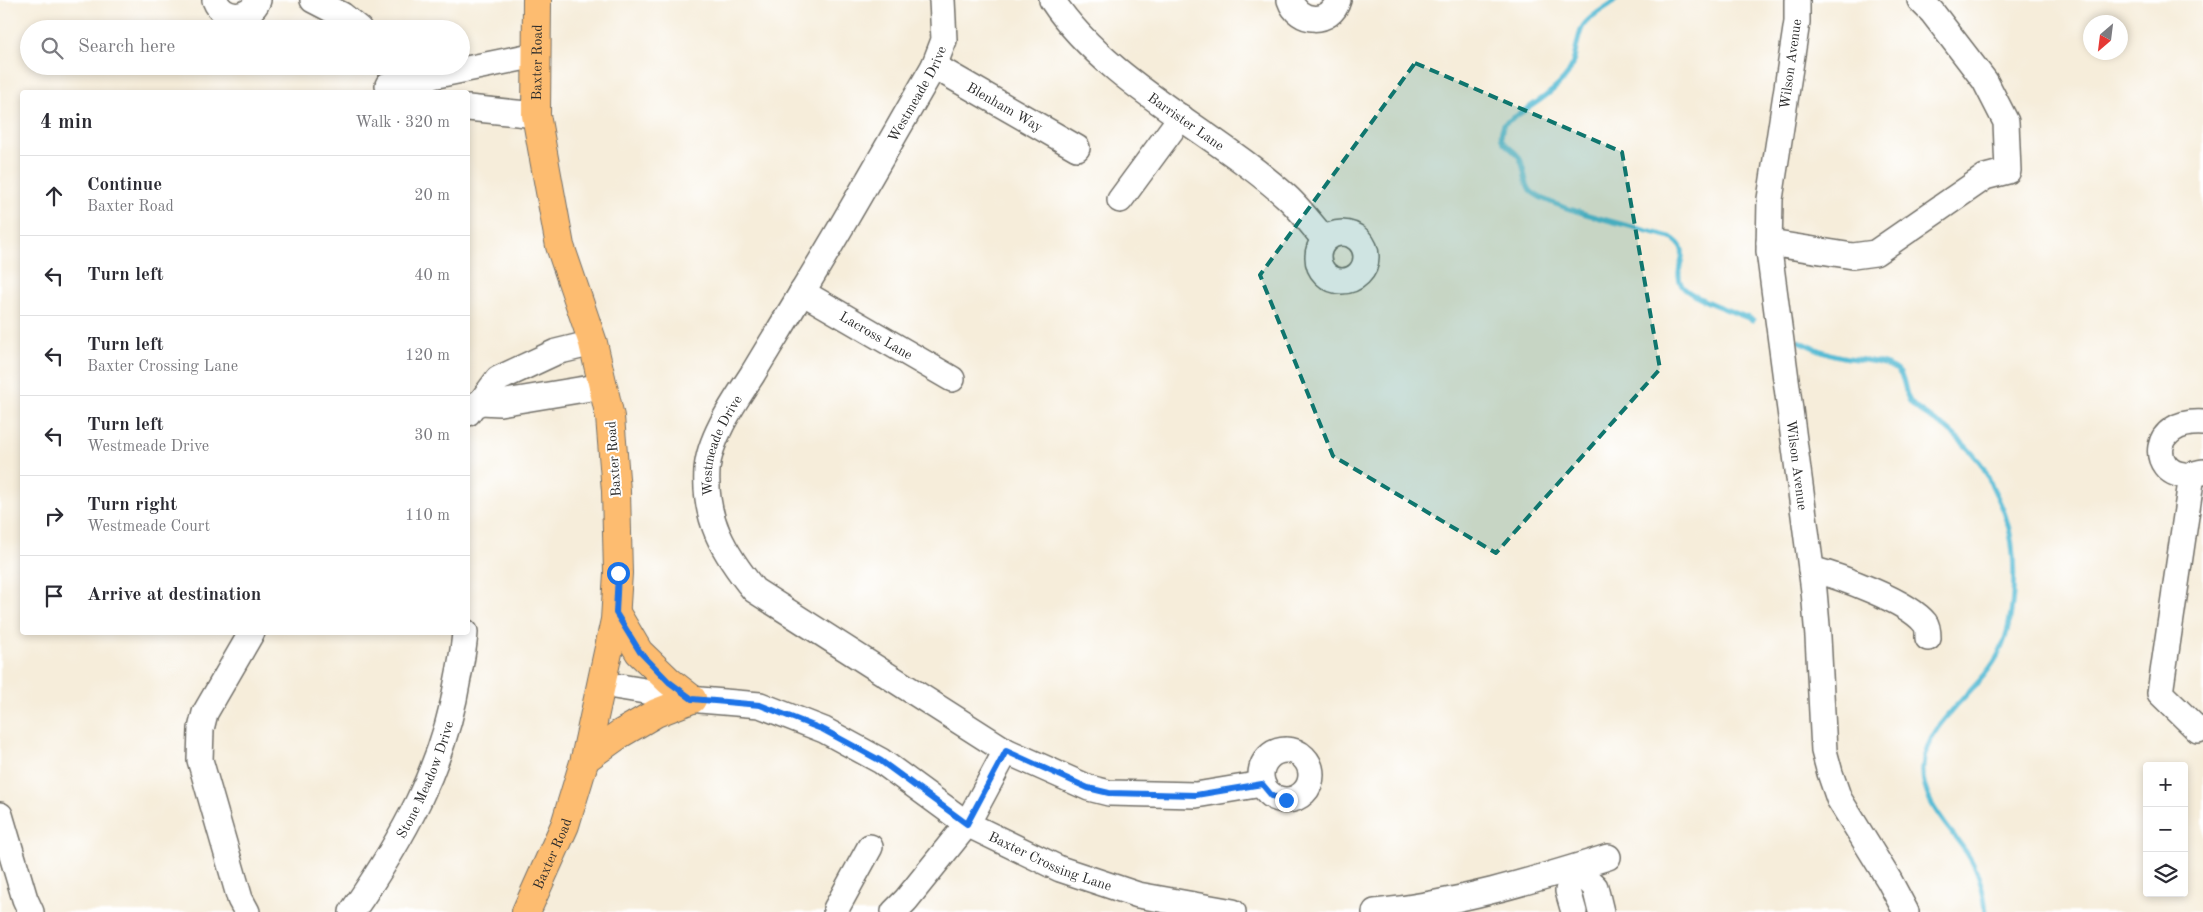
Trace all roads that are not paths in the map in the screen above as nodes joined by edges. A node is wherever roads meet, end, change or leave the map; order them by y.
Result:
1 (215, 0) edge
2 (258, 0) edge
3 (313, 0) edge
4 (537, 0) edge
5 (942, 0) edge
6 (1052, 0) edge
7 (1290, 0) edge
8 (1338, 0) edge
9 (1797, 0) edge
10 (1920, 0) edge
11 (348, 20) edge
12 (536, 55) junction
13 (470, 66) edge
14 (934, 66) junction
15 (421, 75) edge
16 (386, 81) edge
17 (470, 108) edge
18 (536, 115) junction
19 (1181, 117) junction
20 (1077, 148) dead end
21 (1120, 200) dead end
22 (1324, 239) dead end
23 (1769, 243) junction
24 (802, 292) junction
25 (593, 343) junction
26 (952, 379) dead end
27 (603, 386) junction
28 (474, 407) edge
29 (2203, 423) edge
30 (2198, 473) edge
31 (1811, 569) junction
32 (616, 613) junction
33 (250, 635) edge
34 (465, 635) edge
35 (1928, 638) dead end
36 (602, 684) junction
37 (692, 699) junction
38 (2198, 730) dead end
39 (1006, 751) junction
40 (585, 759) junction
41 (1262, 784) dead end
42 (0, 815) edge
43 (967, 824) junction
44 (870, 848) dead end
45 (1608, 857) dead end
46 (1575, 868) junction
47 (837, 911) edge
48 (31, 912) edge
49 (247, 912) edge
50 (352, 912) edge
51 (526, 912) edge
52 (894, 912) edge
53 (1233, 912) edge
54 (1376, 912) edge
55 (1574, 912) edge
56 (1601, 912) edge
57 (1906, 912) edge

1 - 2 street
3 - 11 street
4 - 12 main road, Baxter Road
5 - 14 street, Westmeade Drive
6 - 19 street, Barrister Lane
7 - 8 street
9 - 23 street, Wilson Avenue
10 - 23 street
12 - 13 street
12 - 18 main road, Baxter Road
14 - 20 street, Blenham Way
14 - 24 street, Westmeade Drive
15 - 16 street
17 - 18 street
18 - 25 main road, Baxter Road
19 - 21 street
19 - 22 street, Barrister Lane
23 - 31 street, Wilson Avenue
24 - 26 street, Lacross Lane
24 - 39 street, Westmeade Drive
25 - 27 main road, Baxter Road
25 - 28 street
27 - 28 street
27 - 32 main road, Baxter Road
29 - 30 street
30 - 38 street
31 - 35 street
31 - 57 street, Wilson Avenue
32 - 36 main road, Baxter Road
32 - 37 main road
33 - 49 street
34 - 50 street, Stone Meadow Drive
36 - 37 street, Baxter Crossing Lane
36 - 40 main road, Baxter Road
37 - 40 main road
37 - 43 street, Baxter Crossing Lane
39 - 41 street, Westmeade Drive
39 - 43 street
40 - 51 main road, Baxter Road
42 - 48 street
43 - 52 street
43 - 53 street, Baxter Crossing Lane
44 - 47 street
45 - 46 street
46 - 54 street
46 - 55 street
46 - 56 street

